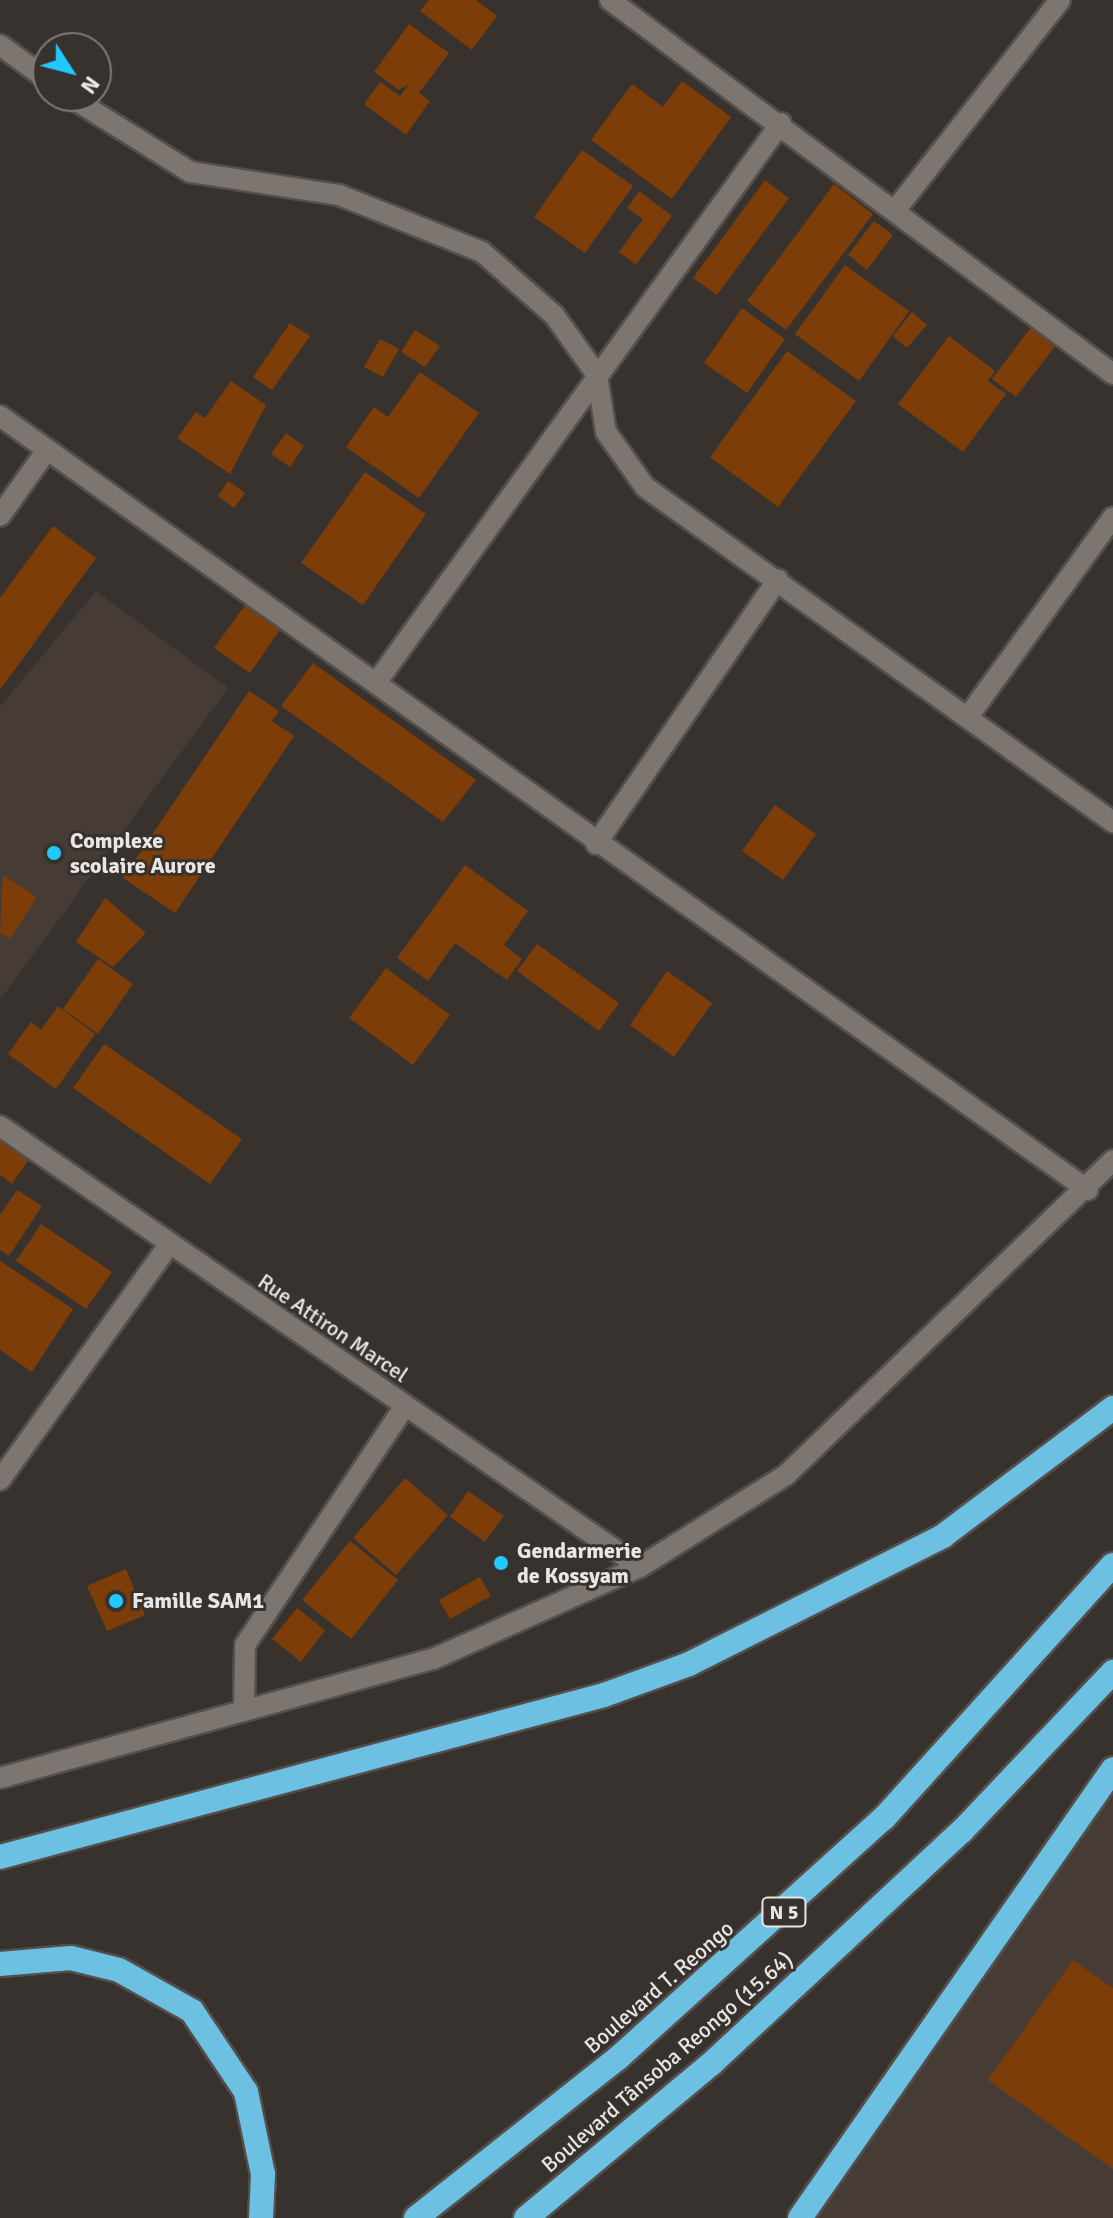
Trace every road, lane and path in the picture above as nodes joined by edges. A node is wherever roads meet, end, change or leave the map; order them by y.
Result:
1 (610, 0) edge
2 (1060, 0) edge
3 (0, 45) edge
4 (32, 68) edge
5 (94, 112) edge
6 (781, 123) junction
7 (897, 208) junction
8 (1113, 374) edge
9 (597, 375) junction
10 (0, 416) edge
11 (47, 450) junction
12 (0, 516) edge
13 (1113, 517) edge
14 (778, 579) junction
15 (376, 683) junction
16 (970, 714) junction
17 (1113, 822) edge
18 (596, 844) junction
19 (0, 1126) edge
20 (1113, 1160) edge
21 (1088, 1190) junction
22 (169, 1245) junction
23 (405, 1406) junction
24 (1113, 1408) edge
25 (0, 1480) edge
26 (1113, 1565) edge
27 (640, 1567) junction
28 (1113, 1672) edge
29 (244, 1711) junction
30 (1113, 1769) edge
31 (0, 1778) edge
32 (0, 1857) edge
33 (0, 1964) edge
34 (261, 2218) edge
35 (416, 2218) edge
36 (526, 2218) edge
37 (800, 2218) edge

1 - 6 street
2 - 7 street
3 - 4 street
5 - 9 street
6 - 7 street
6 - 9 street
7 - 8 street
9 - 14 street
9 - 15 street
10 - 11 street
11 - 12 street
11 - 15 street
13 - 16 street
14 - 16 street
14 - 18 street
15 - 18 street
16 - 17 street
18 - 21 street
19 - 22 street, Rue Attiron Marcel
20 - 21 street
21 - 27 street
22 - 23 street, Rue Attiron Marcel
22 - 25 street
23 - 27 street, Rue Attiron Marcel
23 - 29 street
24 - 32 highway
26 - 35 highway, Boulevard T. Reongo / N 5
27 - 29 street
28 - 36 highway, Boulevard Tânsoba Reongo (15.64)
29 - 31 street
30 - 37 highway
33 - 34 highway

